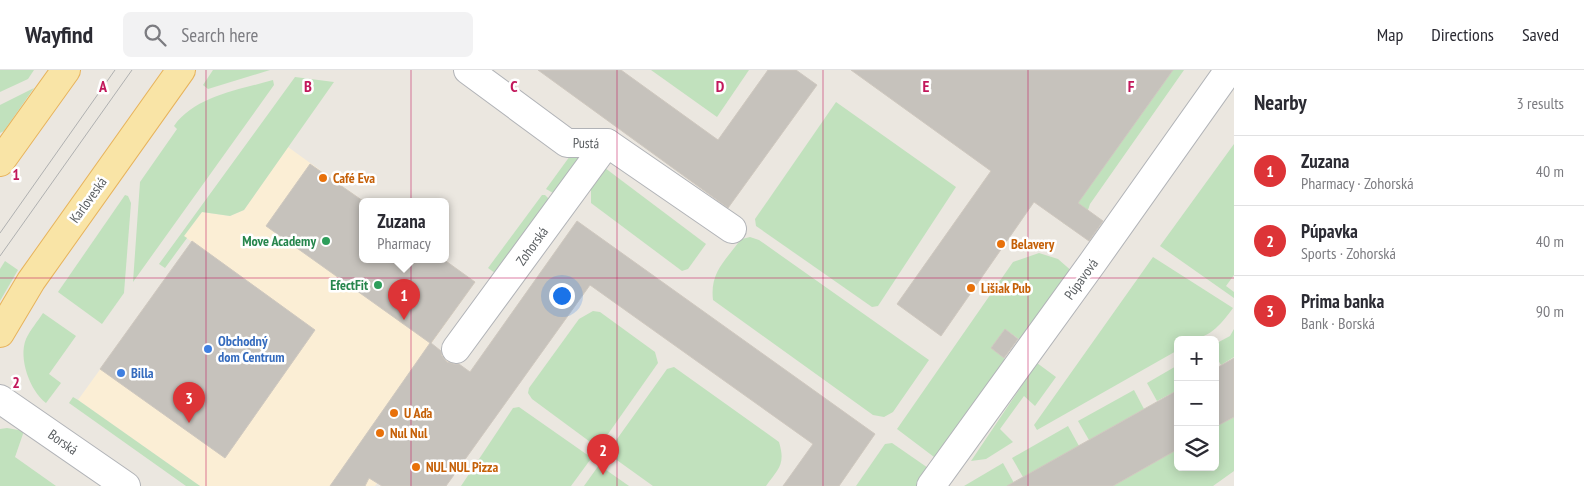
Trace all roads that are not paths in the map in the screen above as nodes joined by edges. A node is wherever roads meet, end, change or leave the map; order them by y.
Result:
1 (66, 70) edge
2 (180, 70) edge
3 (468, 70) edge
4 (1229, 70) edge
5 (607, 143) junction
6 (0, 162) edge
7 (732, 229) dead end
8 (0, 333) edge
9 (456, 350) dead end
10 (0, 399) edge
11 (126, 486) edge
12 (931, 486) edge

1 - 6 main road
2 - 8 main road, Karloveská
3 - 5 street, Pustá
4 - 12 street, Púpavová
5 - 7 street, Pustá
5 - 9 street, Zohorská
10 - 11 street, Borská

